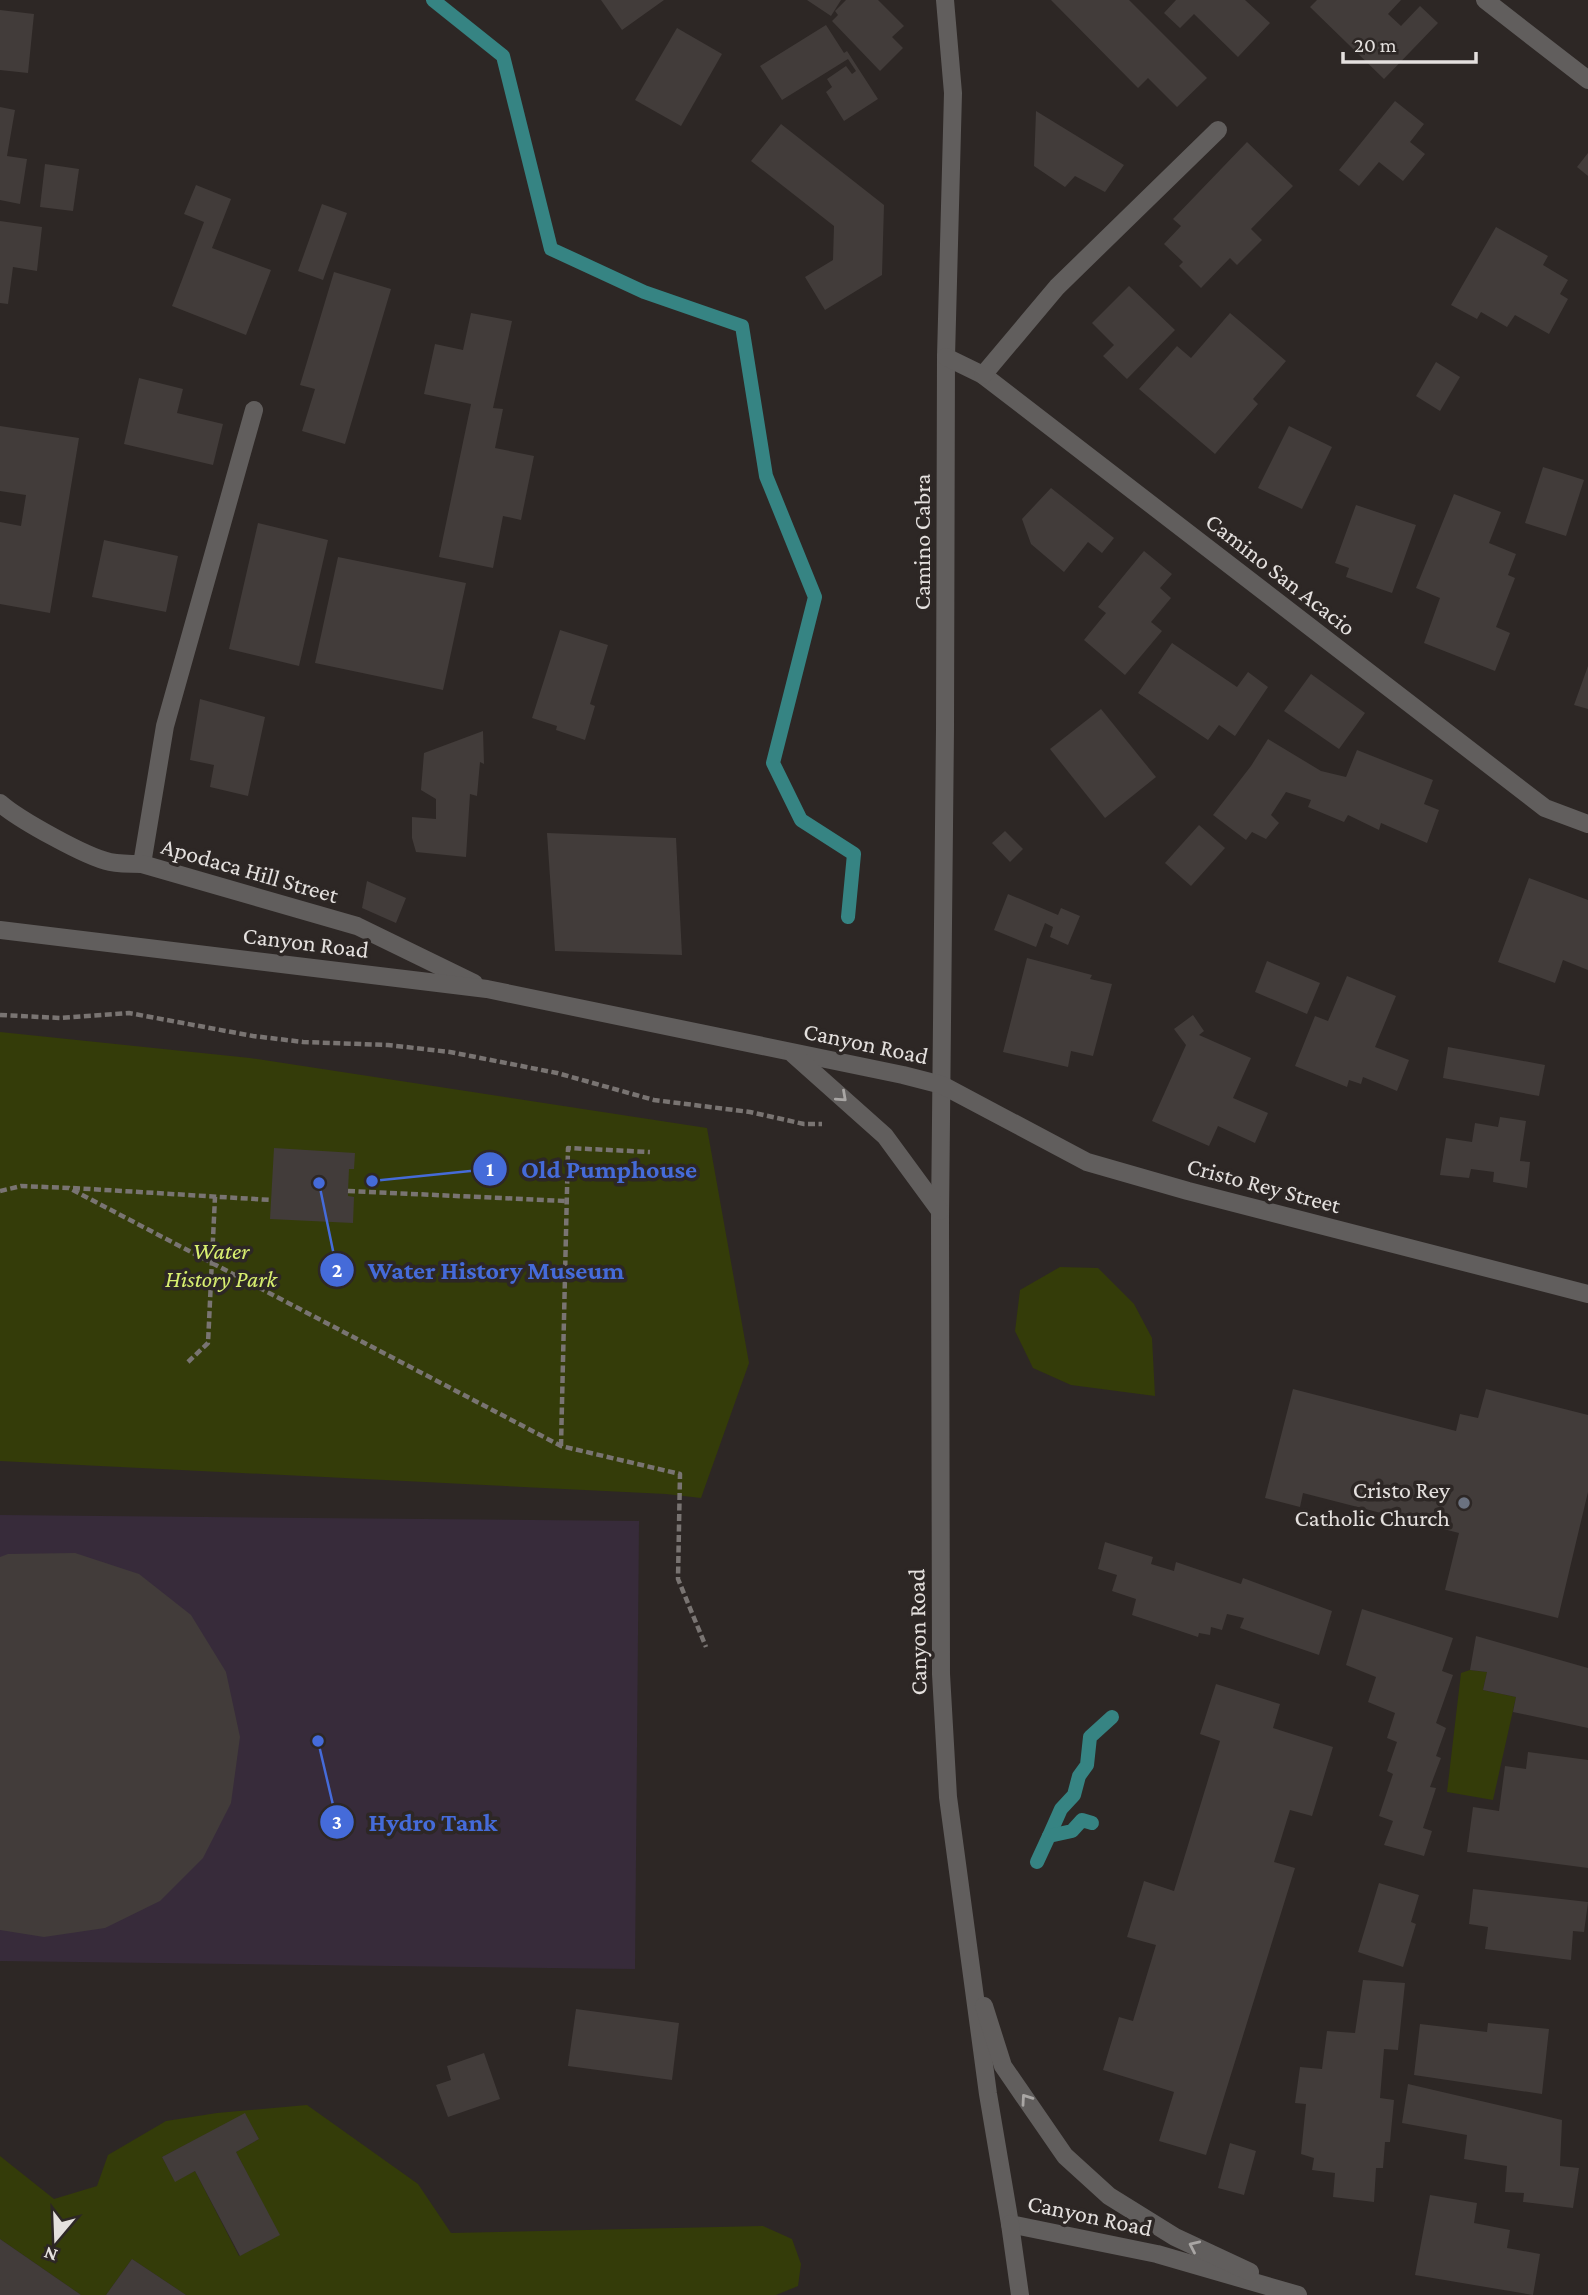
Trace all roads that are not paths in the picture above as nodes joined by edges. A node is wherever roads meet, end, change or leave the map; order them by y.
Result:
1 (945, 0) edge
2 (1485, 0) edge
3 (1588, 80) edge
4 (1218, 130) dead end
5 (946, 357) junction
6 (983, 375) junction
7 (254, 410) dead end
8 (0, 803) edge
9 (1588, 824) edge
10 (142, 864) junction
11 (0, 930) edge
12 (487, 989) junction
13 (791, 1051) junction
14 (942, 1085) junction
15 (940, 1211) junction
16 (1588, 1293) edge
17 (968, 1956) junction
18 (1010, 2224) junction
19 (1020, 2295) edge
20 (1300, 2295) edge

1 - 5 street, Camino Cabra
2 - 3 street
4 - 6 street
5 - 6 street, Camino San Acacio
5 - 14 street, Camino Cabra
6 - 9 street, Camino San Acacio
7 - 10 street
8 - 10 street, Apodaca Hill Street
10 - 12 street, Apodaca Hill Street
11 - 12 street, Canyon Road
12 - 13 street, Canyon Road
13 - 14 street, Canyon Road
13 -> 15 street
14 - 15 street, Canyon Road
14 - 16 street, Cristo Rey Street
15 - 17 street, Canyon Road
17 - 18 street, Canyon Road
20 -> 17 street, Canyon Road
18 - 19 street
18 - 20 street, Canyon Road

